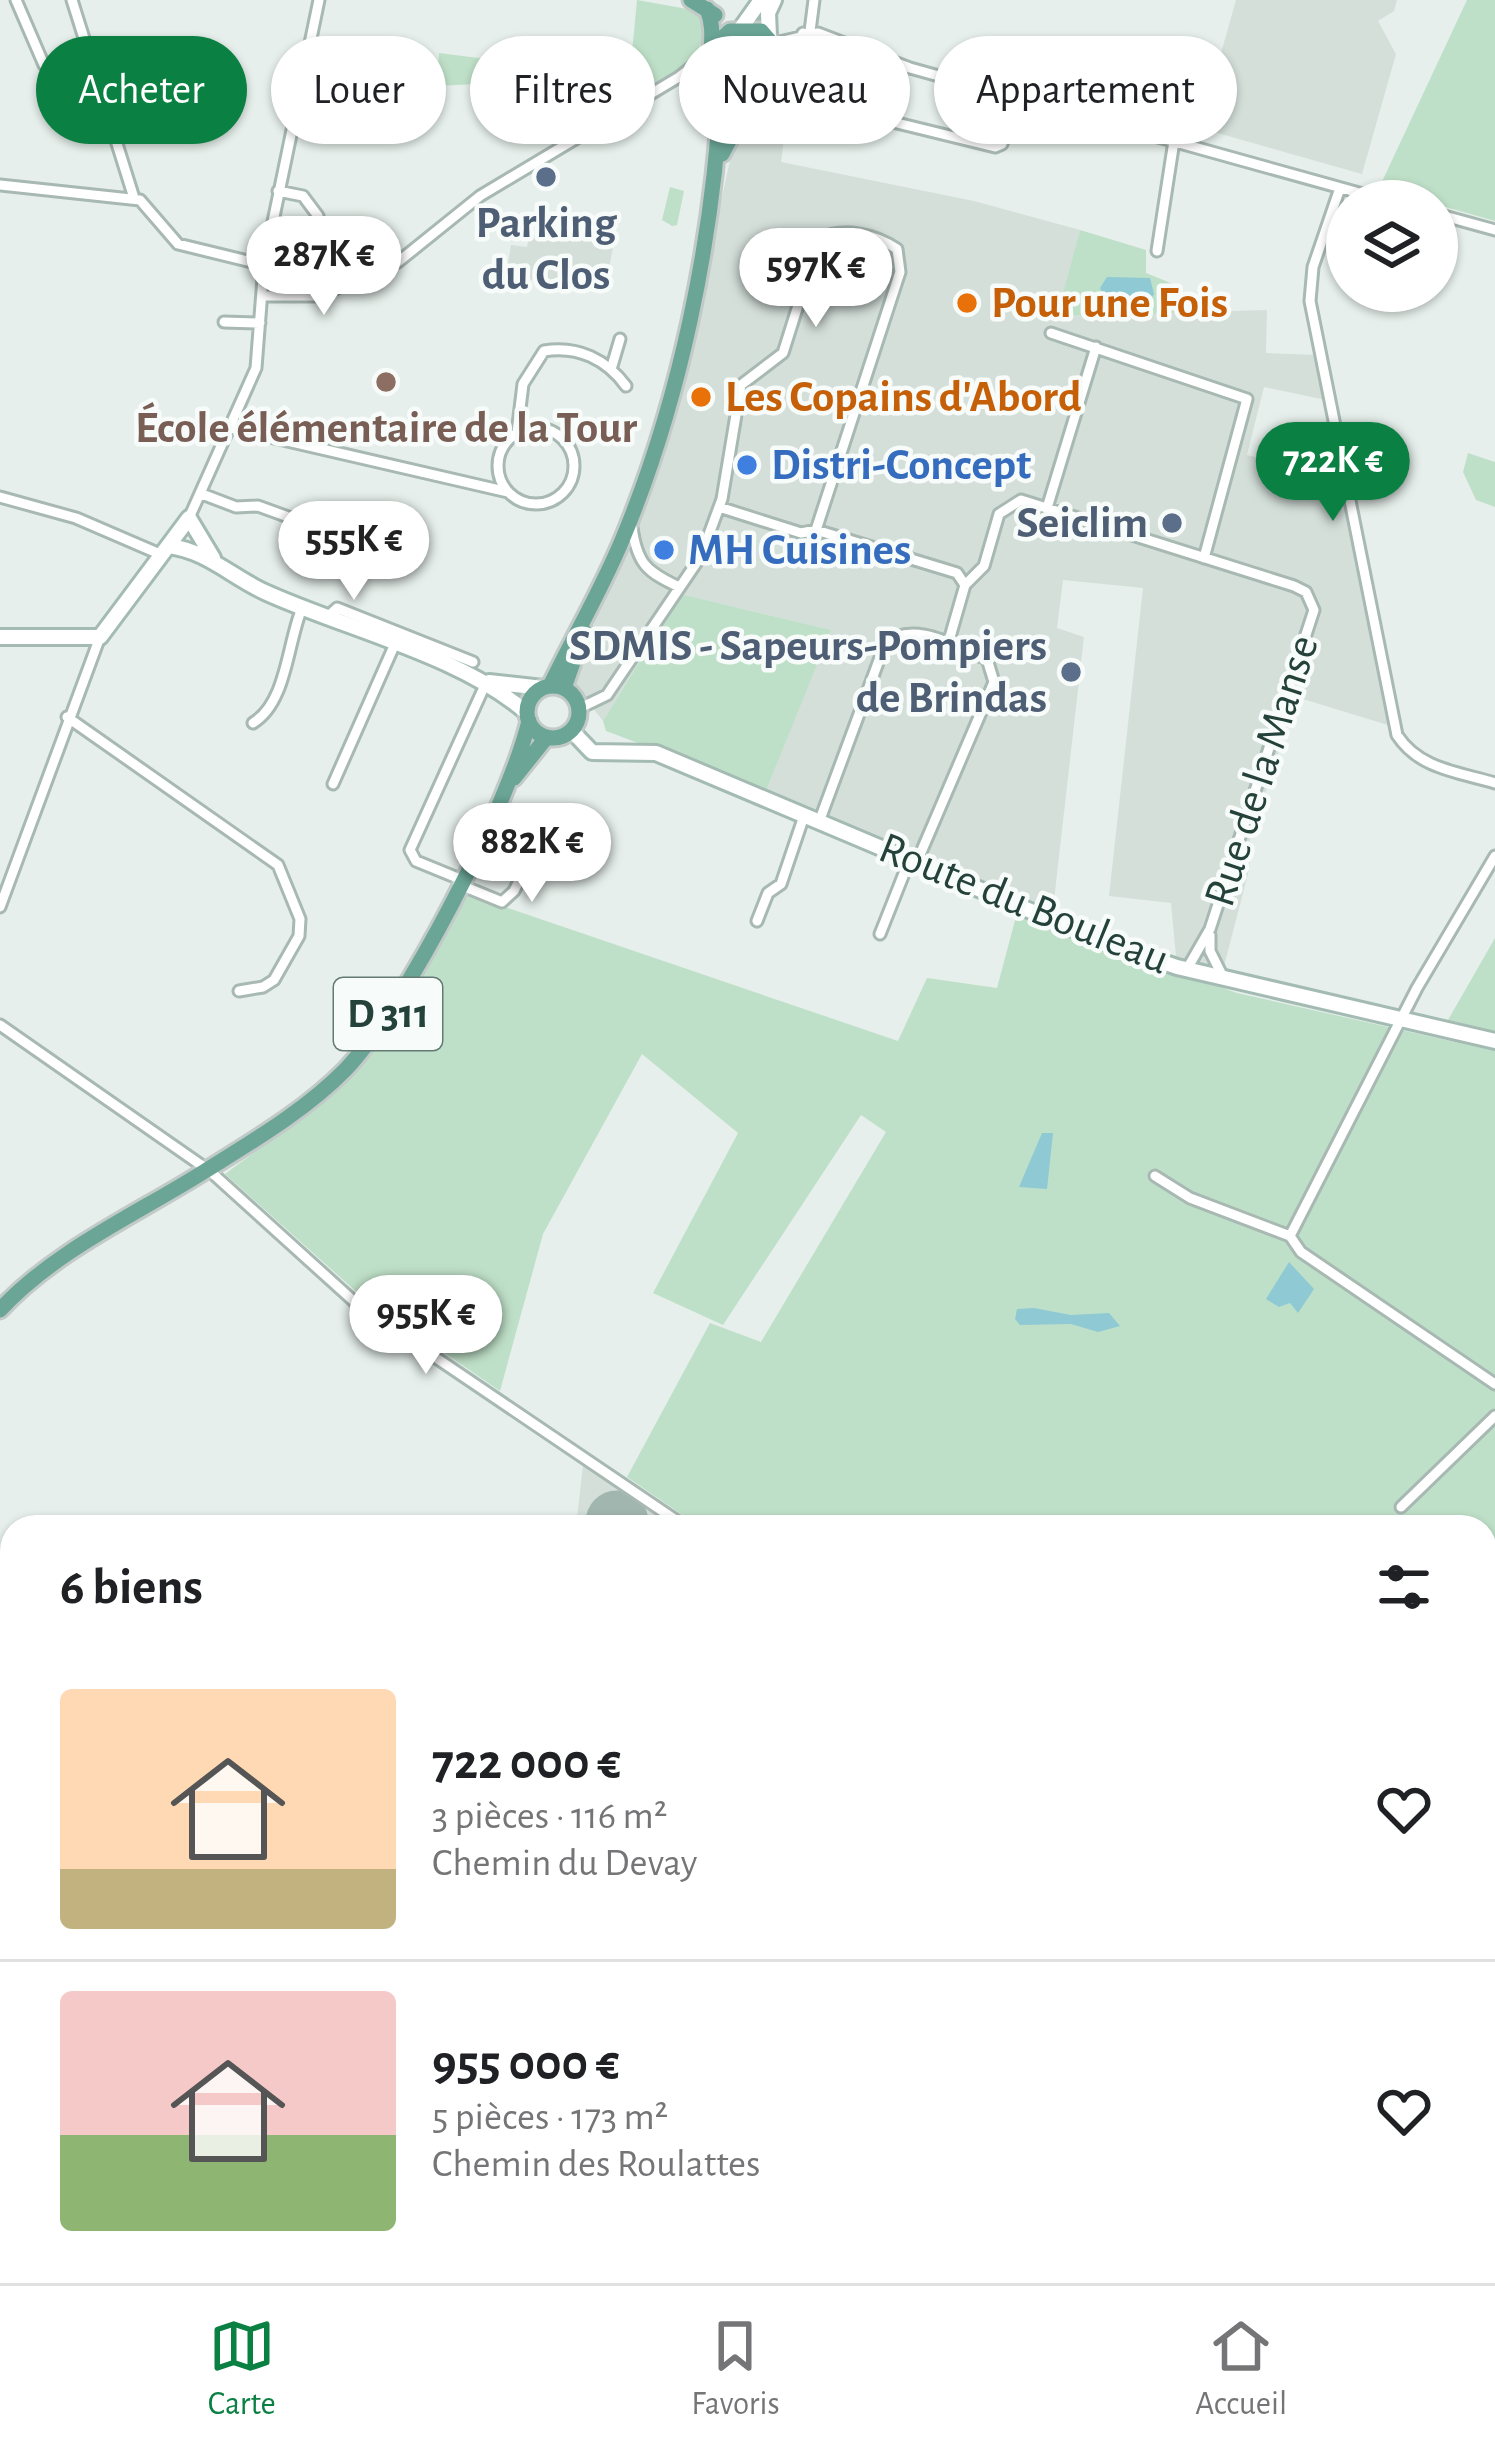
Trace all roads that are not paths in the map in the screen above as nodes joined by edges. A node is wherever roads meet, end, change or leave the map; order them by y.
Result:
1 (16, 0) edge
2 (72, 0) edge
3 (319, 0) edge
4 (691, 0) edge
5 (761, 0) edge
6 (774, 0) edge
7 (814, 0) edge
8 (707, 9) junction
9 (739, 29) junction
10 (806, 32) junction
11 (311, 36) edge
12 (711, 36) edge
13 (729, 36) edge
14 (760, 36) edge
15 (771, 36) edge
16 (789, 36) edge
17 (803, 36) edge
18 (36, 46) edge
19 (934, 73) edge
20 (679, 77) edge
21 (288, 144) edge
22 (718, 144) edge
23 (727, 144) edge
24 (1174, 144) edge
25 (1185, 144) edge
26 (718, 162) junction
27 (1326, 184) edge
28 (0, 185) edge
29 (278, 191) junction
30 (134, 198) junction
31 (318, 216) dead end
32 (1458, 220) edge
33 (1326, 229) edge
34 (1495, 230) edge
35 (1157, 251) dead end
36 (264, 265) junction
37 (263, 296) junction
38 (224, 322) dead end
39 (260, 323) junction
40 (1051, 333) dead end
41 (620, 339) dead end
42 (1096, 347) junction
43 (612, 366) junction
44 (626, 386) dead end
45 (231, 428) junction
46 (517, 434) junction
47 (508, 493) junction
48 (202, 494) junction
49 (0, 497) edge
50 (719, 507) junction
51 (1047, 508) junction
52 (630, 519) junction
53 (186, 523) junction
54 (324, 530) dead end
55 (816, 530) junction
56 (165, 550) junction
57 (197, 552) junction
58 (1204, 557) junction
59 (217, 564) junction
60 (964, 585) junction
61 (679, 587) junction
62 (302, 608) junction
63 (326, 618) junction
64 (0, 637) edge
65 (100, 637) junction
66 (949, 644) junction
67 (394, 646) junction
68 (477, 675) junction
69 (552, 687) junction
70 (580, 708) junction
71 (67, 717) junction
72 (528, 717) junction
73 (253, 724) dead end
74 (572, 731) junction
75 (546, 738) junction
76 (1495, 783) edge
77 (333, 784) dead end
78 (499, 800) junction
79 (553, 811) dead end
80 (811, 819) junction
81 (1495, 856) edge
82 (912, 862) junction
83 (459, 882) junction
84 (0, 907) edge
85 (757, 921) dead end
86 (1210, 929) junction
87 (880, 934) dead end
88 (1187, 969) junction
89 (1225, 979) junction
90 (239, 991) dead end
91 (1403, 1017) junction
92 (0, 1025) edge
93 (1495, 1041) edge
94 (207, 1169) junction
95 (1155, 1176) dead end
96 (1290, 1236) junction
97 (0, 1310) edge
98 (1495, 1384) edge
99 (1495, 1416) edge
100 (1400, 1507) dead end
101 (668, 1515) edge

1 - 18 street
2 - 30 street
3 - 11 street
4 - 8 main road
5 - 9 main road
6 - 15 main road
7 - 10 street
8 - 9 main road
8 - 12 main road
9 - 13 main road
9 - 14 main road
10 - 16 street
10 - 17 street
10 - 19 street
20 - 37 street
21 - 29 street
22 - 26 main road
23 - 26 main road
24 - 35 street
25 - 27 street
26 - 52 main road
28 - 30 street
29 - 31 street
29 - 36 street
30 - 36 street
32 - 34 street
33 - 76 street
36 - 37 street
37 - 39 street
38 - 39 street
39 - 45 street
40 - 42 street
41 - 43 street
42 - 51 street
42 - 58 street
43 - 44 street
43 - 46 street
45 - 47 street
45 - 48 street
46 - 47 street
46 - 47 street
48 - 53 street
48 - 54 street
49 - 56 street
50 - 55 street
50 - 55 street
50 - 61 street
51 - 58 street, Rue de la Manse
51 - 60 street
52 - 61 street
52 - 69 main road
53 - 56 main road
53 - 57 main road
53 - 59 main road
55 - 60 street
56 - 57 main road
56 - 65 main road
57 - 59 main road
58 - 86 street, Rue de la Manse
59 - 62 main road
60 - 66 street
61 - 70 street
62 - 63 main road
62 - 73 street
63 - 67 main road
63 - 68 street
64 - 65 main road
65 - 71 street
66 - 80 street
66 - 82 street
67 - 68 main road
67 - 77 street
68 - 69 main road
68 - 72 main road
68 - 83 street
69 - 70 main road
69 - 72 main road
70 - 74 main road
71 - 84 street
71 - 90 street
72 - 75 main road
72 - 78 main road, D 311
74 - 75 main road
74 - 80 main road, Route du Bouleau
75 - 78 main road, D 311
78 - 83 main road, D 311
79 - 83 street
80 - 82 main road, Route du Bouleau
80 - 85 street
81 - 91 street
82 - 87 street
82 - 88 main road, Route du Bouleau
83 - 94 main road, D 311
86 - 88 street
86 - 89 street
88 - 89 main road, Route du Bouleau
89 - 91 main road, Route du Bouleau
91 - 93 main road, Route du Bouleau
91 - 96 street
92 - 94 street
94 - 97 main road, D 311
94 - 101 street
95 - 96 street
96 - 98 street
99 - 100 street

